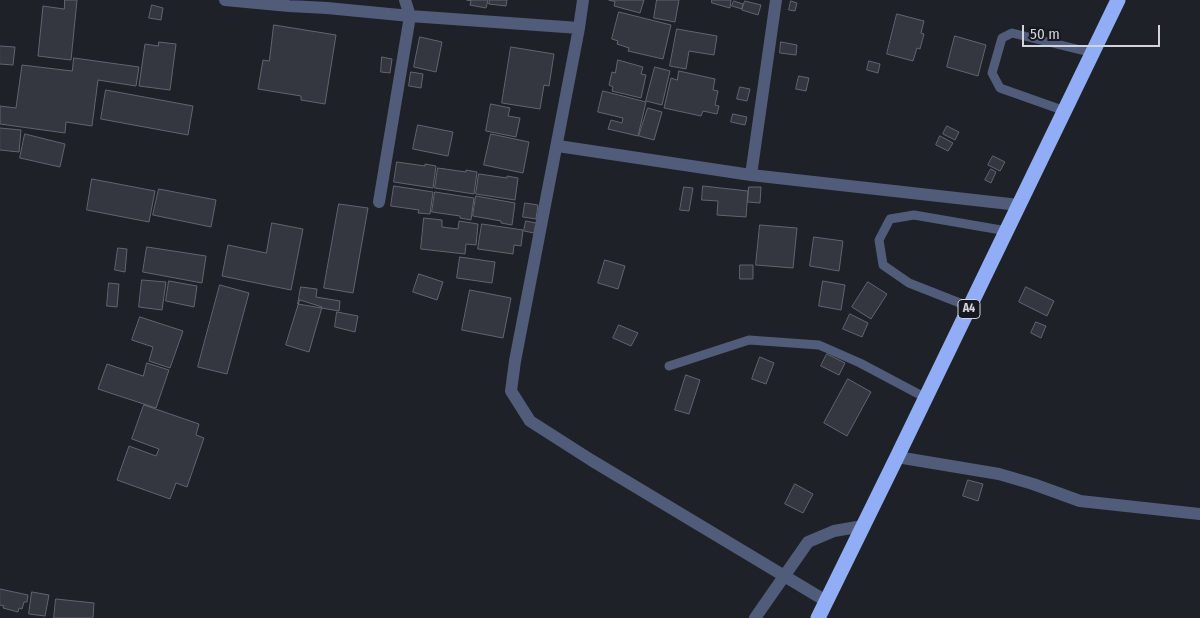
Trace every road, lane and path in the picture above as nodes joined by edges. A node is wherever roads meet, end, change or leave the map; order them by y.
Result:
1 (225, 0) edge
2 (405, 0) edge
3 (583, 0) edge
4 (776, 0) edge
5 (1118, 0) edge
6 (410, 16) junction
7 (579, 28) junction
8 (1093, 53) junction
9 (1065, 111) junction
10 (558, 146) junction
11 (752, 175) junction
12 (379, 202) dead end
13 (1019, 205) junction
14 (1007, 231) junction
15 (970, 307) junction
16 (669, 366) dead end
17 (926, 398) junction
18 (897, 458) junction
19 (1200, 514) edge
20 (863, 526) junction
21 (784, 576) junction
22 (826, 601) junction
23 (755, 618) edge
24 (818, 618) edge

1 - 6 street
2 - 6 street
3 - 7 street
4 - 11 street
5 - 8 highway, A4
6 - 7 street
6 - 12 street
7 - 10 street
8 - 9 highway, A4
8 - 9 lane
9 - 13 highway, A4
10 - 11 street
10 - 21 street
11 - 13 street
13 - 14 highway, A4
14 - 15 highway, A4
14 - 15 lane
15 - 17 highway, A4
16 - 17 lane
17 - 18 highway, A4
18 - 19 street
18 - 20 highway, A4
20 - 21 street
20 - 22 highway, A4
21 - 22 street
21 - 23 street
22 - 24 highway, A4

